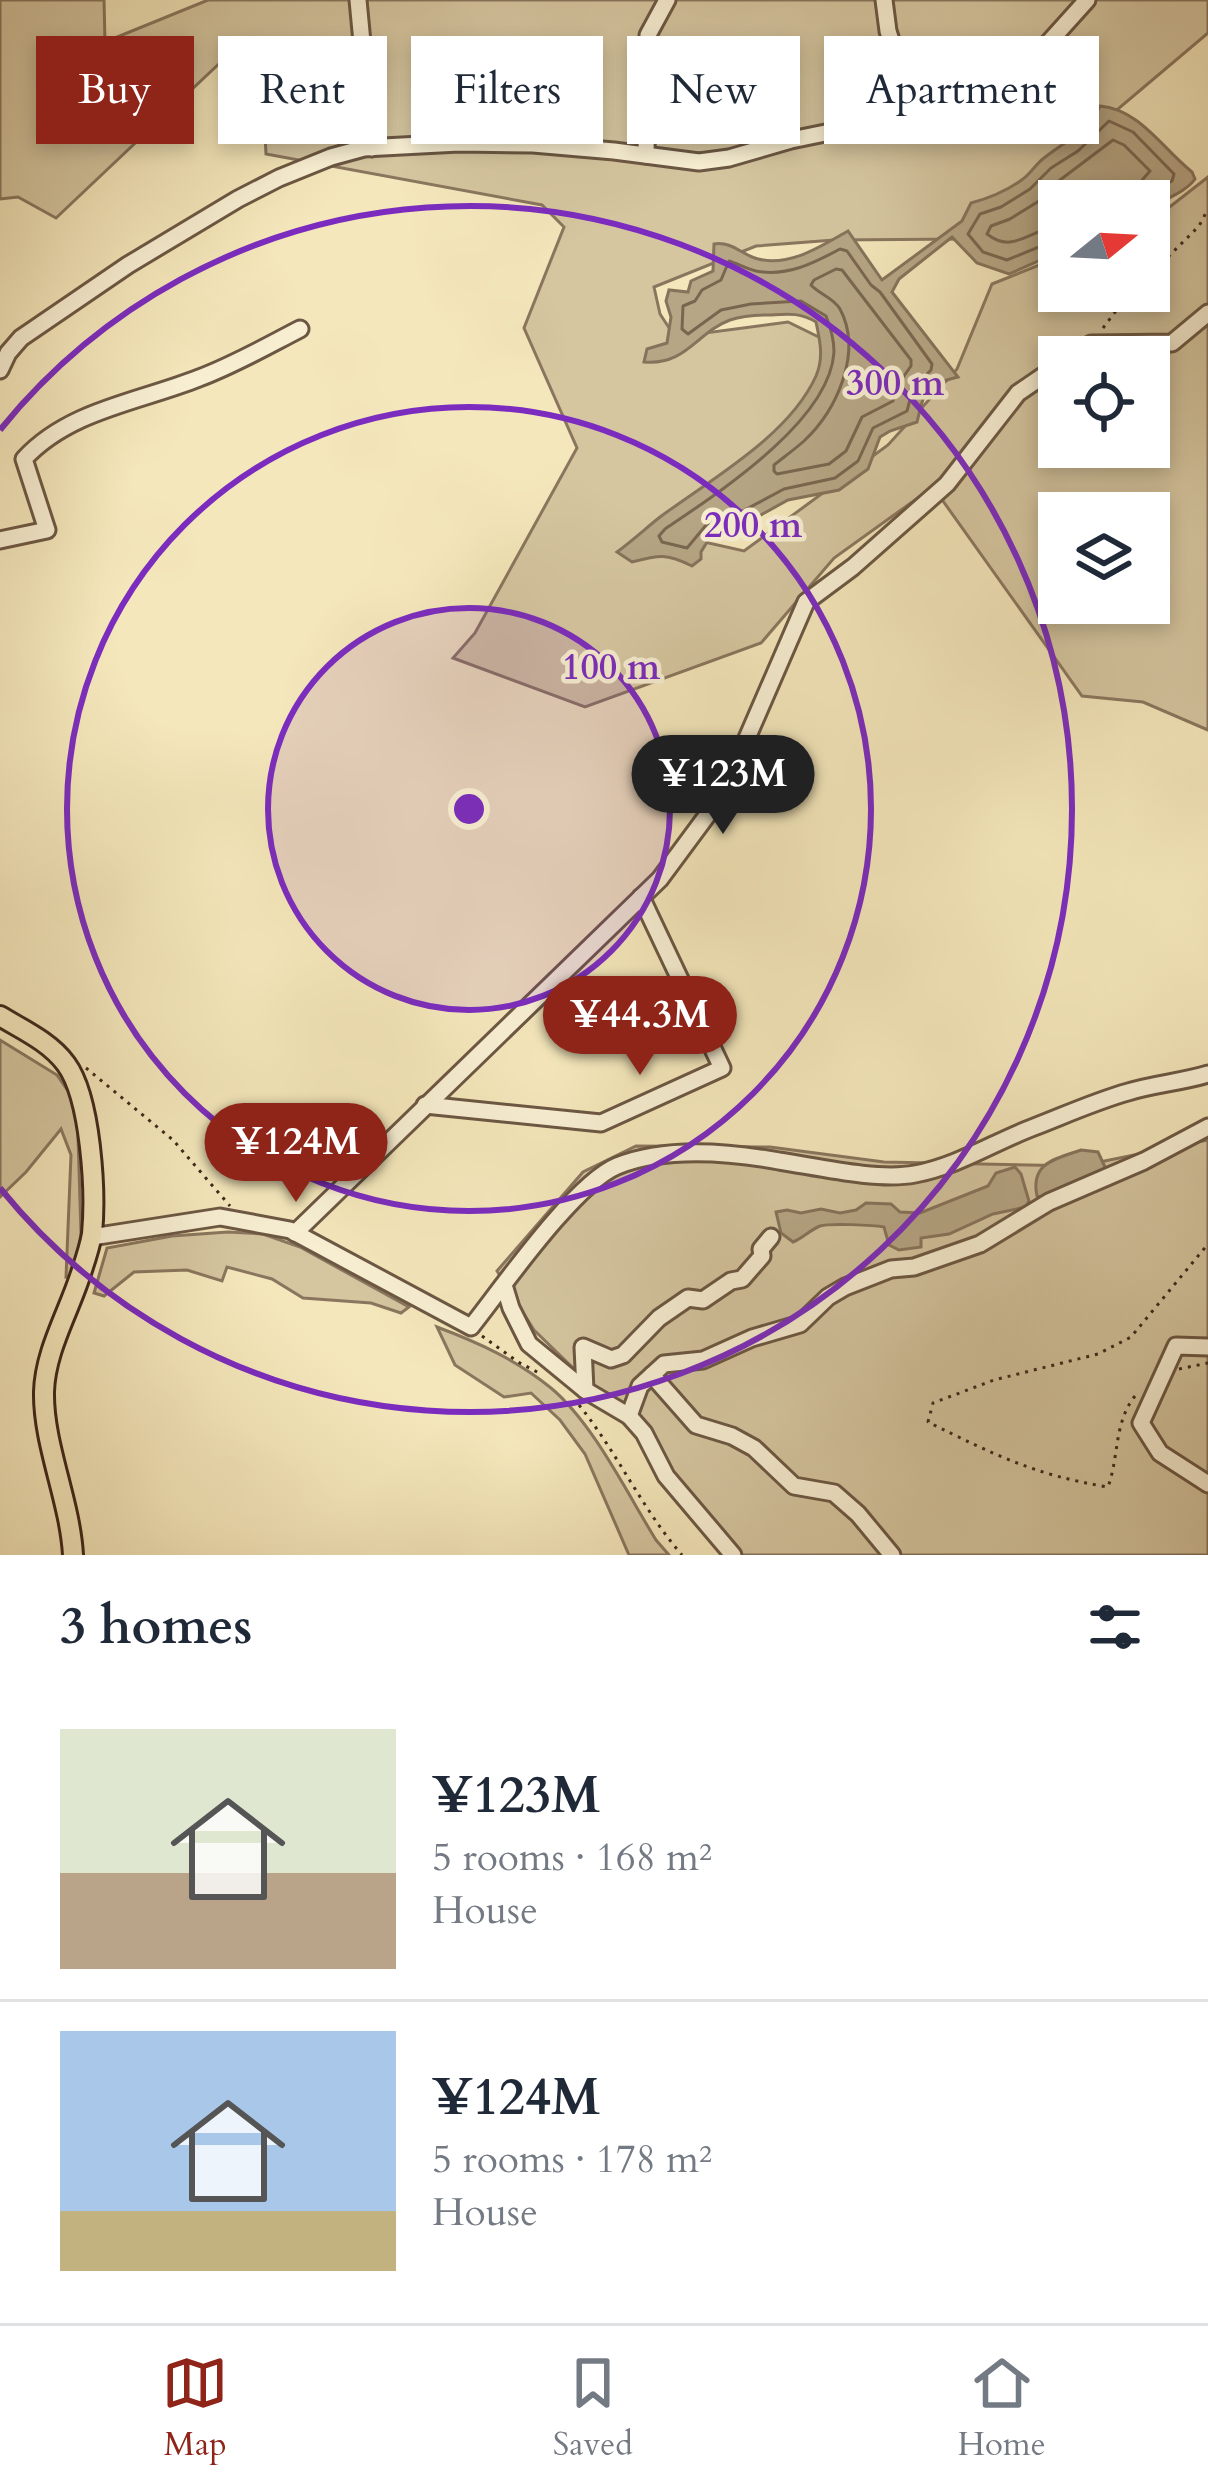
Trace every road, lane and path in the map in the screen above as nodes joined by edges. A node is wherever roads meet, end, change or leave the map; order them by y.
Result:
1 (358, 0) edge
2 (667, 0) edge
3 (884, 0) edge
4 (1088, 0) edge
5 (891, 36) edge
6 (1055, 36) edge
7 (824, 133) edge
8 (372, 148) junction
9 (646, 155) junction
10 (1208, 209) edge
11 (1170, 255) edge
12 (1116, 312) edge
13 (1208, 313) edge
14 (300, 329) dead end
15 (1097, 336) edge
16 (1170, 343) edge
17 (0, 370) edge
18 (1038, 379) edge
19 (0, 540) edge
20 (641, 897) junction
21 (0, 1016) edge
22 (83, 1066) dead end
23 (1208, 1074) edge
24 (425, 1106) junction
25 (1208, 1127) edge
26 (244, 1221) junction
27 (295, 1233) junction
28 (92, 1237) junction
29 (771, 1237) dead end
30 (1208, 1244) edge
31 (503, 1285) junction
32 (471, 1328) junction
33 (1208, 1347) edge
34 (1208, 1363) edge
35 (1174, 1370) dead end
36 (652, 1375) junction
37 (552, 1381) dead end
38 (1145, 1390) dead end
39 (577, 1391) junction
40 (629, 1416) junction
41 (1208, 1484) edge
42 (73, 1555) edge
43 (682, 1555) edge
44 (733, 1555) edge
45 (892, 1555) edge

1 - 8 street
2 - 9 street
3 - 5 street
4 - 6 street
7 - 9 street
8 - 9 street
8 - 17 street
10 - 11 path
12 - 15 path
13 - 16 street
14 - 19 street
18 - 20 street
20 - 24 street
20 - 24 street
21 - 28 main road
22 - 26 path
23 - 31 street
24 - 27 street
25 - 36 street
26 - 27 street
26 - 28 street
27 - 32 street
28 - 42 main road
29 - 39 street
30 - 38 path
31 - 32 street
31 - 39 street
32 - 37 path
33 - 41 street
34 - 35 path
36 - 40 street
36 - 45 street
39 - 40 street
39 - 43 path
40 - 44 street

